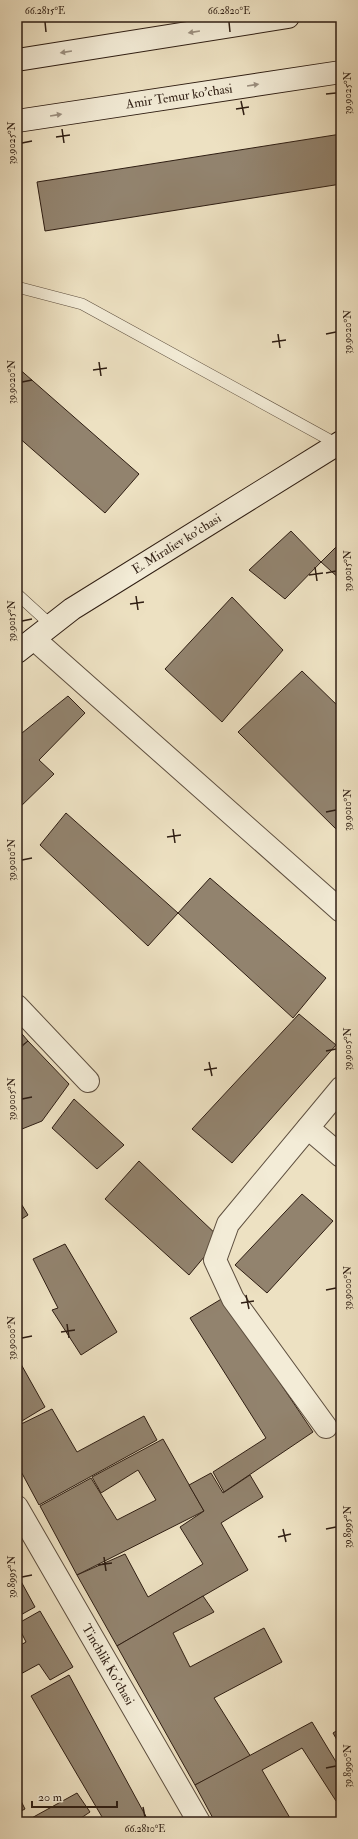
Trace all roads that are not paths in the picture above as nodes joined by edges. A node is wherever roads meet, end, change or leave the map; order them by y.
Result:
1 (288, 17) edge
2 (247, 20) edge
3 (17, 60) edge
4 (341, 72) edge
5 (17, 121) edge
6 (17, 287) edge
7 (339, 443) edge
8 (17, 594) edge
9 (51, 625) junction
10 (25, 645) edge
11 (341, 911) edge
12 (17, 1006) edge
13 (88, 1081) dead end
14 (341, 1088) edge
15 (308, 1128) junction
16 (341, 1156) edge
17 (326, 1428) dead end
18 (17, 1507) edge
19 (199, 1822) edge

1 - 2 street
2 -> 3 street
5 -> 4 street, Amir Temur ko'chasi
6 - 7 lane
7 - 9 street, E. Miraliev ko'chasi
8 - 9 lane
9 - 10 street, E. Miraliev ko'chasi
10 - 11 street
12 - 13 street
14 - 15 street
15 - 16 street
15 - 17 street
18 - 19 street, Tinchlik Ko’chasi

